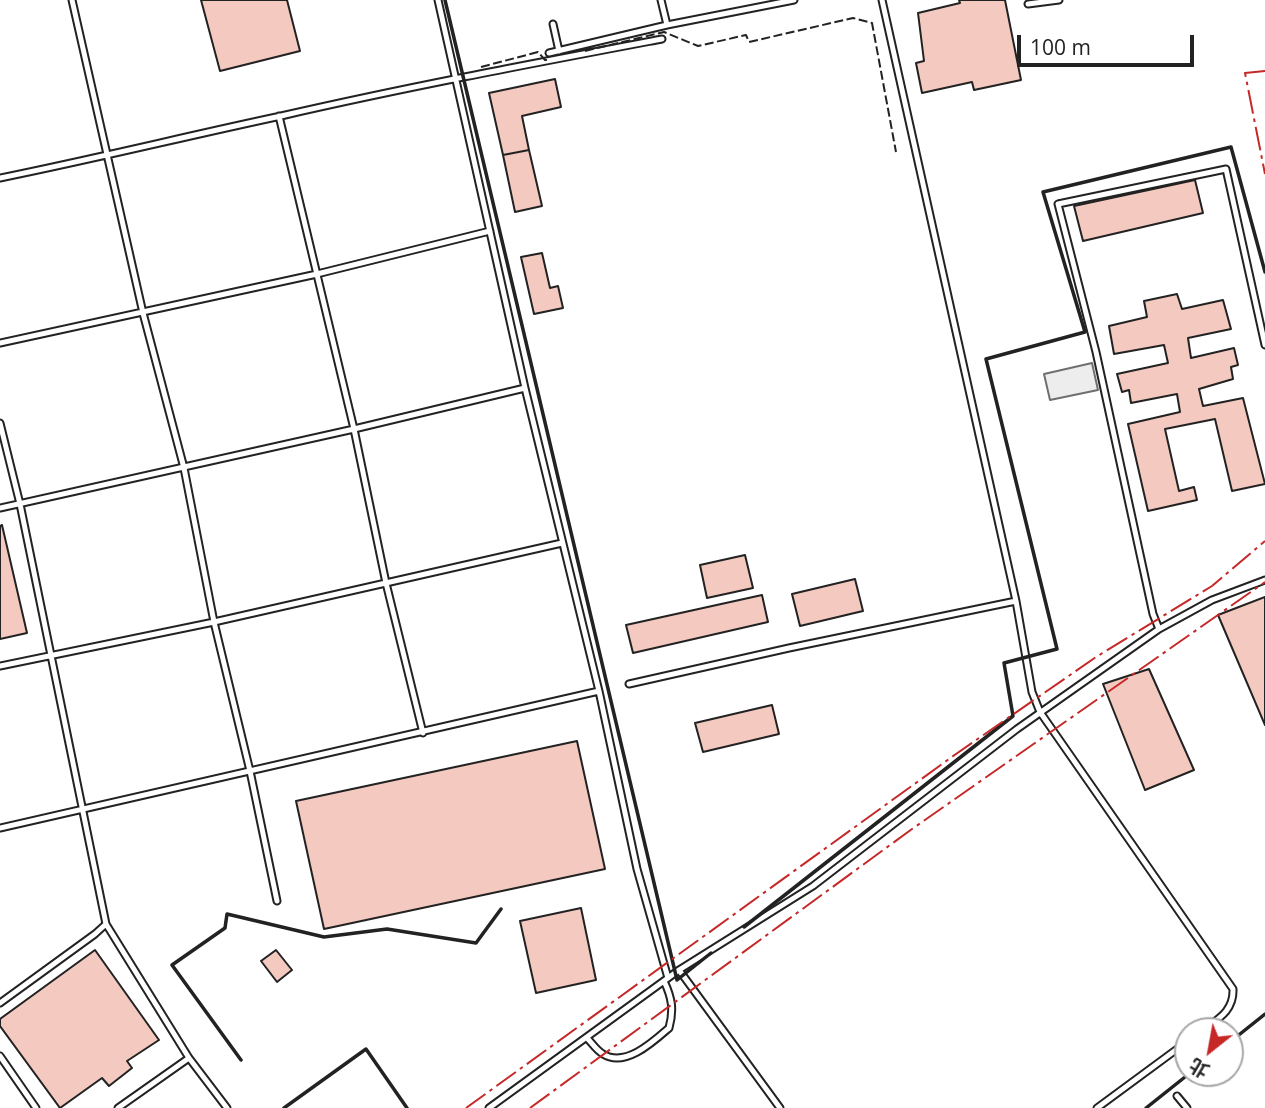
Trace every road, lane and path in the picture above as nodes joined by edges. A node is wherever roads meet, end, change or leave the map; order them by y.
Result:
1 (72, 0) edge
2 (438, 0) edge
3 (661, 0) edge
4 (794, 0) edge
5 (882, 0) edge
6 (1059, 0) edge
7 (1028, 4) dead end
8 (553, 24) dead end
9 (667, 25) junction
10 (662, 39) dead end
11 (559, 51) junction
12 (549, 53) dead end
13 (456, 78) junction
14 (279, 116) junction
15 (107, 157) junction
16 (0, 178) edge
17 (489, 231) junction
18 (317, 274) junction
19 (144, 313) junction
20 (0, 343) edge
21 (1265, 345) edge
22 (525, 388) junction
23 (0, 423) edge
24 (354, 429) junction
25 (184, 468) junction
26 (20, 504) junction
27 (0, 508) edge
28 (562, 543) junction
29 (1265, 580) edge
30 (386, 583) junction
31 (1016, 601) junction
32 (214, 622) junction
33 (1159, 629) junction
34 (50, 654) junction
35 (0, 666) edge
36 (629, 684) dead end
37 (599, 691) junction
38 (1041, 712) junction
39 (423, 733) junction
40 (250, 771) junction
41 (82, 809) junction
42 (0, 828) edge
43 (278, 901) dead end
44 (106, 924) junction
45 (680, 970) junction
46 (666, 979) junction
47 (0, 1003) edge
48 (1221, 1017) edge
49 (587, 1038) junction
50 (1174, 1051) edge
51 (0, 1056) edge
52 (189, 1058) junction
53 (1178, 1096) dead end
54 (36, 1108) edge
55 (118, 1108) edge
56 (227, 1108) edge
57 (489, 1108) edge
58 (779, 1108) edge
59 (1097, 1108) edge
60 (1187, 1108) edge

1 - 15 lane
2 - 13 lane
3 - 9 lane
4 - 9 lane
5 - 31 lane
6 - 7 lane
8 - 11 lane
9 - 11 lane
10 - 13 lane
11 - 12 lane
13 - 14 lane
13 - 17 lane
14 - 15 lane
14 - 18 lane
15 - 16 lane
15 - 19 lane
17 - 18 lane
17 - 22 lane
18 - 19 lane
18 - 24 lane
19 - 20 lane
19 - 25 lane
21 - 33 lane
22 - 24 lane
22 - 28 lane
23 - 26 lane
24 - 25 lane
24 - 30 lane
25 - 26 lane
25 - 32 lane
26 - 27 lane
26 - 34 lane
28 - 30 lane
28 - 37 lane
29 - 33 lane
30 - 32 lane
30 - 39 lane
31 - 36 lane
31 - 38 lane
32 - 34 lane
32 - 40 lane
33 - 38 lane
34 - 35 lane
34 - 41 lane
37 - 39 lane
37 - 46 lane
38 - 45 lane
38 - 48 lane
39 - 40 lane
40 - 41 lane
40 - 43 lane
41 - 42 lane
41 - 44 lane
44 - 47 lane
44 - 52 lane
45 - 46 lane
45 - 58 lane
46 - 49 lane
46 - 49 lane
49 - 57 lane
50 - 59 lane
51 - 54 lane
52 - 55 lane
52 - 56 lane
53 - 60 lane

